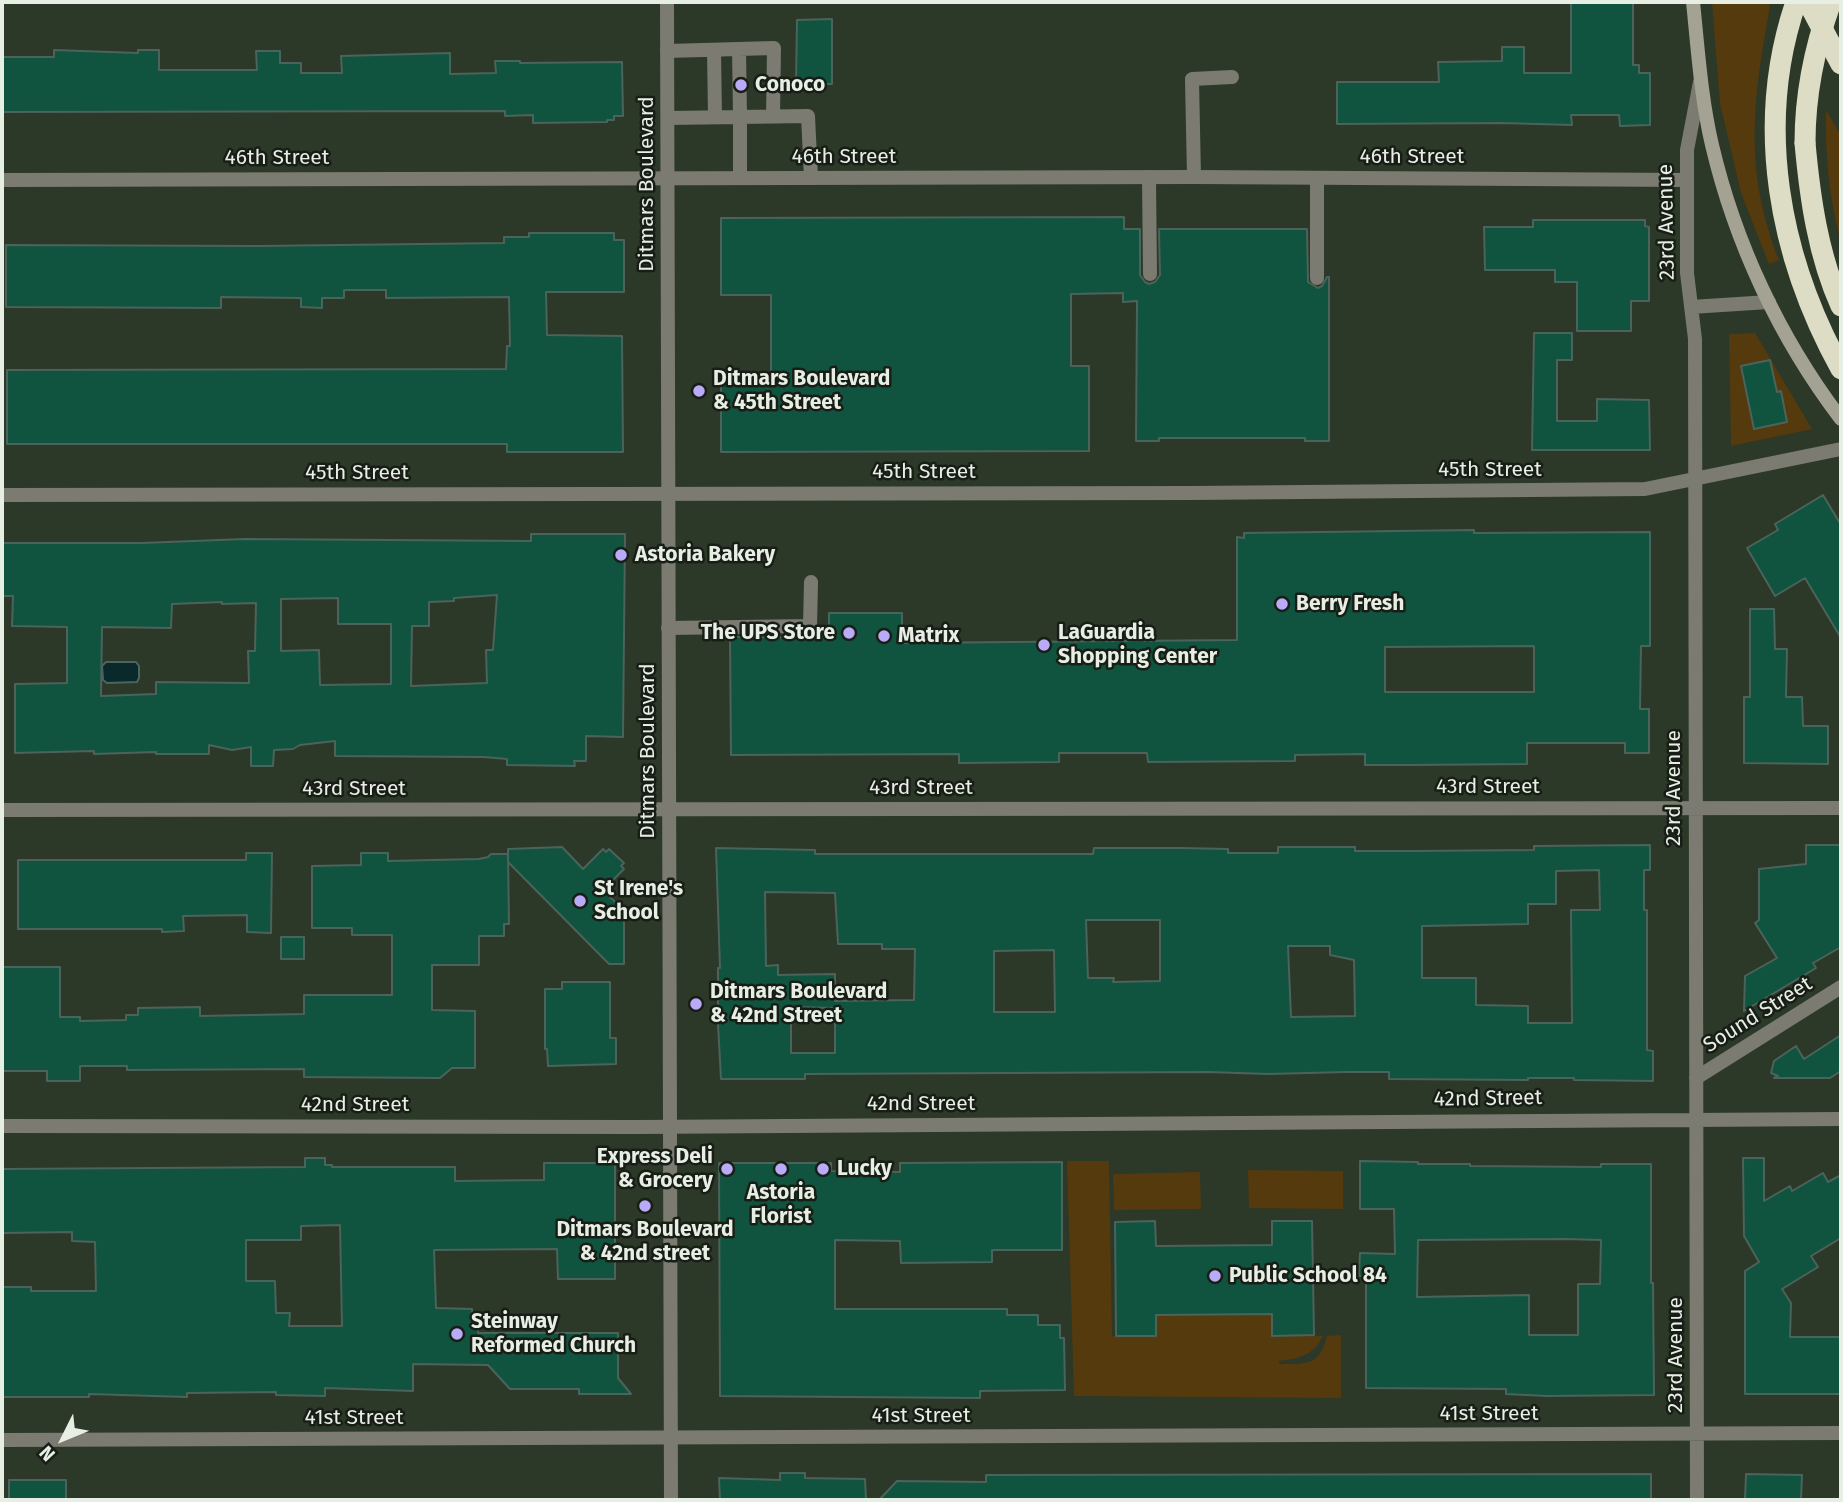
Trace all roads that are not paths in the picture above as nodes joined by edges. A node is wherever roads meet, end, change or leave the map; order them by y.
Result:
1 (667, 2) edge
2 (1693, 2) edge
3 (1797, 2) edge
4 (1808, 2) edge
5 (1832, 2) edge
6 (738, 49) junction
7 (714, 50) junction
8 (667, 51) junction
9 (1841, 64) edge
10 (1233, 77) dead end
11 (1701, 78) junction
12 (773, 116) junction
13 (715, 117) junction
14 (740, 117) junction
15 (668, 118) junction
16 (1149, 177) junction
17 (1194, 177) junction
18 (667, 178) junction
19 (740, 178) junction
20 (811, 178) junction
21 (1317, 178) junction
22 (2, 180) edge
23 (1687, 180) junction
24 (1150, 274) dead end
25 (1317, 278) dead end
26 (1769, 302) junction
27 (1841, 306) edge
28 (1691, 307) junction
29 (1841, 369) edge
30 (1841, 419) edge
31 (1841, 449) edge
32 (1695, 481) junction
33 (668, 494) junction
34 (2, 495) edge
35 (811, 582) dead end
36 (668, 628) junction
37 (1695, 808) junction
38 (1841, 808) edge
39 (669, 809) junction
40 (2, 810) edge
41 (1841, 988) edge
42 (1696, 1077) junction
43 (1696, 1118) junction
44 (1841, 1119) edge
45 (2, 1126) edge
46 (670, 1127) junction
47 (1841, 1433) edge
48 (1697, 1436) junction
49 (671, 1439) junction
50 (2, 1440) edge
51 (671, 1500) edge
52 (1697, 1500) edge

1 - 8 street, Ditmars Boulevard
2 - 11 main road
3 - 29 highway
4 - 9 highway
5 - 27 highway, bridge
6 - 7 street
6 - 12 street
6 - 14 street
7 - 8 street
7 - 13 street
8 - 15 street, Ditmars Boulevard
10 - 17 street
11 - 23 street, 23rd Avenue
11 - 26 main road
12 - 14 street
12 - 20 street
13 - 14 street
13 - 15 street
14 - 19 street
15 - 18 street, Ditmars Boulevard
16 - 17 street, 46th Street
16 - 20 street, 46th Street
16 - 24 street
17 - 21 street, 46th Street
18 - 19 street, 46th Street
18 - 22 street, 46th Street
18 - 33 street, Ditmars Boulevard
19 - 20 street, 46th Street
21 - 23 street, 46th Street
21 - 25 street
23 - 28 street, 23rd Avenue
26 - 28 street
26 - 30 main road
28 - 32 street, 23rd Avenue
31 - 32 street, 45th Street
32 - 33 street, 45th Street
32 - 37 street, 23rd Avenue
33 - 34 street, 45th Street
33 - 36 street, Ditmars Boulevard
35 - 36 street
36 - 39 street, Ditmars Boulevard
37 - 38 street, 43rd Street
37 - 39 street, 43rd Street
37 - 42 street, 23rd Avenue
39 - 40 street, 43rd Street
39 - 46 street, Ditmars Boulevard
41 - 42 street, Sound Street
42 - 43 street, 23rd Avenue
43 - 44 street, 42nd Street
43 - 46 street, 42nd Street
43 - 48 street, 23rd Avenue
45 - 46 street, 42nd Street
46 - 49 street, Ditmars Boulevard
47 - 48 street, 41st Street
48 - 49 street, 41st Street
48 - 52 street, 23rd Avenue
49 - 50 street, 41st Street
49 - 51 street, Ditmars Boulevard

